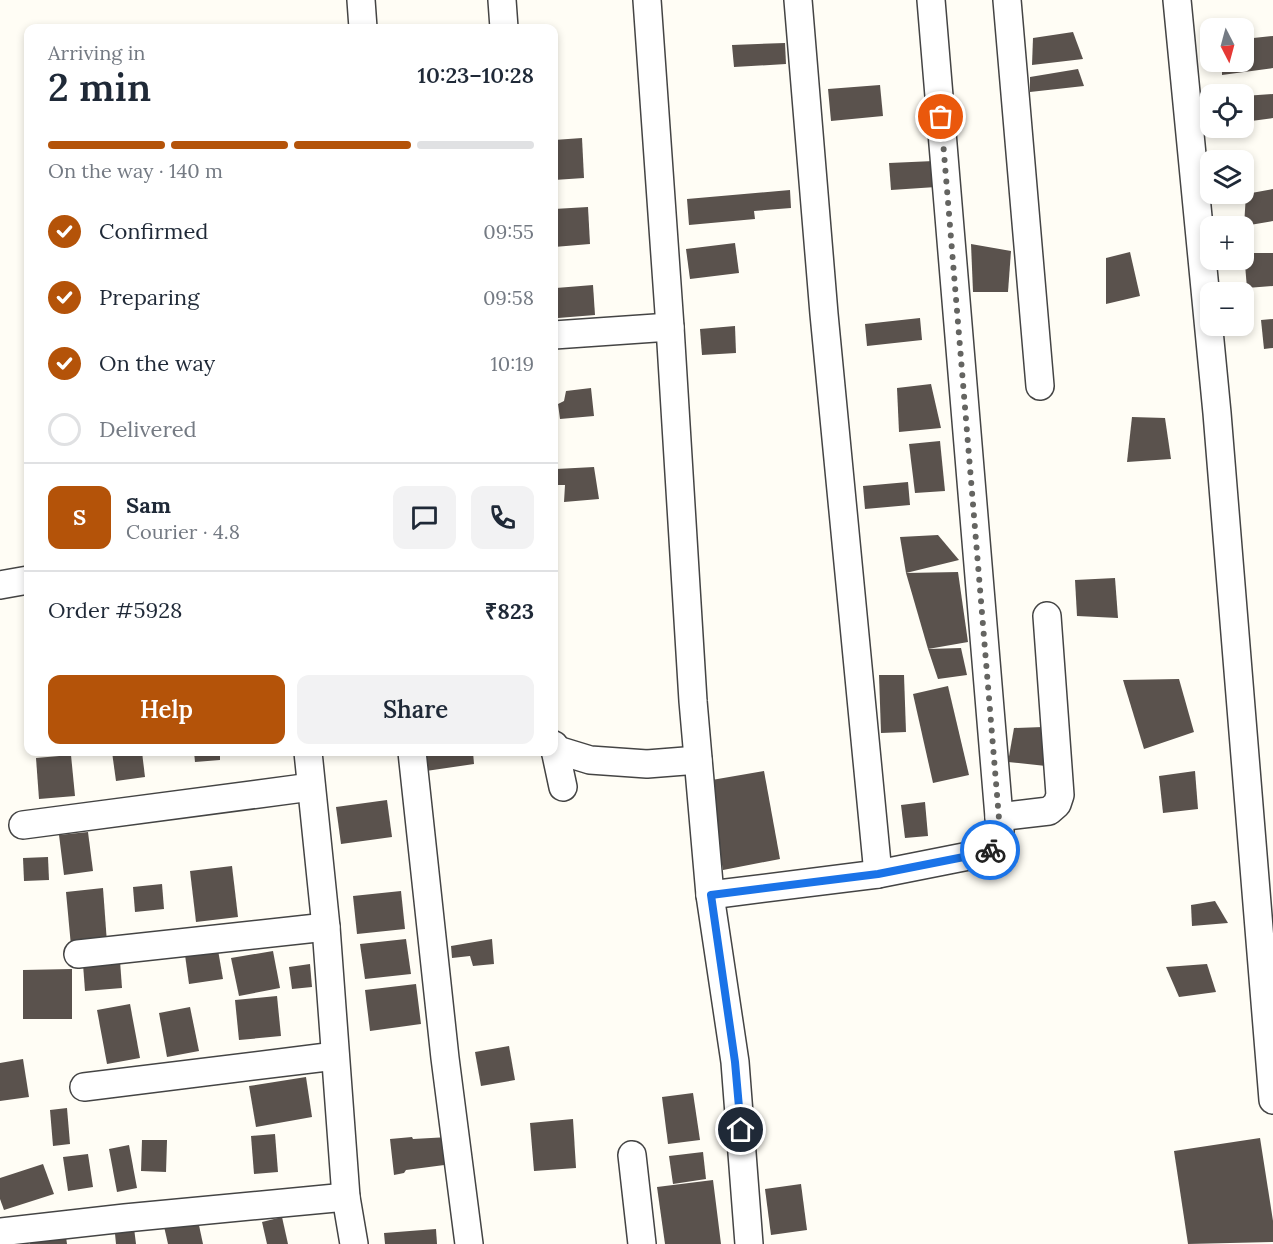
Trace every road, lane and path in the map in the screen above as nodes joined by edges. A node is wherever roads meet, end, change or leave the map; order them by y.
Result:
1 (362, 0) edge
2 (502, 0) edge
3 (647, 0) edge
4 (798, 0) edge
5 (931, 0) edge
6 (1007, 0) edge
7 (1177, 0) edge
8 (363, 24) edge
9 (504, 24) edge
10 (670, 327) junction
11 (558, 335) edge
12 (1040, 386) dead end
13 (24, 581) edge
14 (0, 585) edge
15 (1047, 616) dead end
16 (558, 748) edge
17 (308, 756) edge
18 (412, 756) edge
19 (556, 756) edge
20 (698, 760) junction
21 (311, 787) junction
22 (563, 787) dead end
23 (999, 817) junction
24 (22, 825) dead end
25 (878, 874) junction
26 (711, 895) junction
27 (326, 927) junction
28 (78, 954) dead end
29 (335, 1056) junction
30 (84, 1087) dead end
31 (1273, 1100) edge
32 (632, 1155) dead end
33 (346, 1197) junction
34 (0, 1232) edge
35 (354, 1244) edge
36 (469, 1244) edge
37 (642, 1244) edge
38 (749, 1244) edge

1 - 8 street
2 - 9 street
3 - 10 street
4 - 25 street
5 - 23 street
6 - 12 street
7 - 31 street
10 - 11 street
10 - 20 street
13 - 14 street
15 - 23 street
16 - 20 street
17 - 21 street
18 - 36 street
19 - 22 street
20 - 26 street
21 - 24 street
21 - 27 street
23 - 25 street
25 - 26 street
26 - 38 street
27 - 28 street
27 - 29 street
29 - 30 street
29 - 33 street
32 - 37 street
33 - 34 street
33 - 35 street

